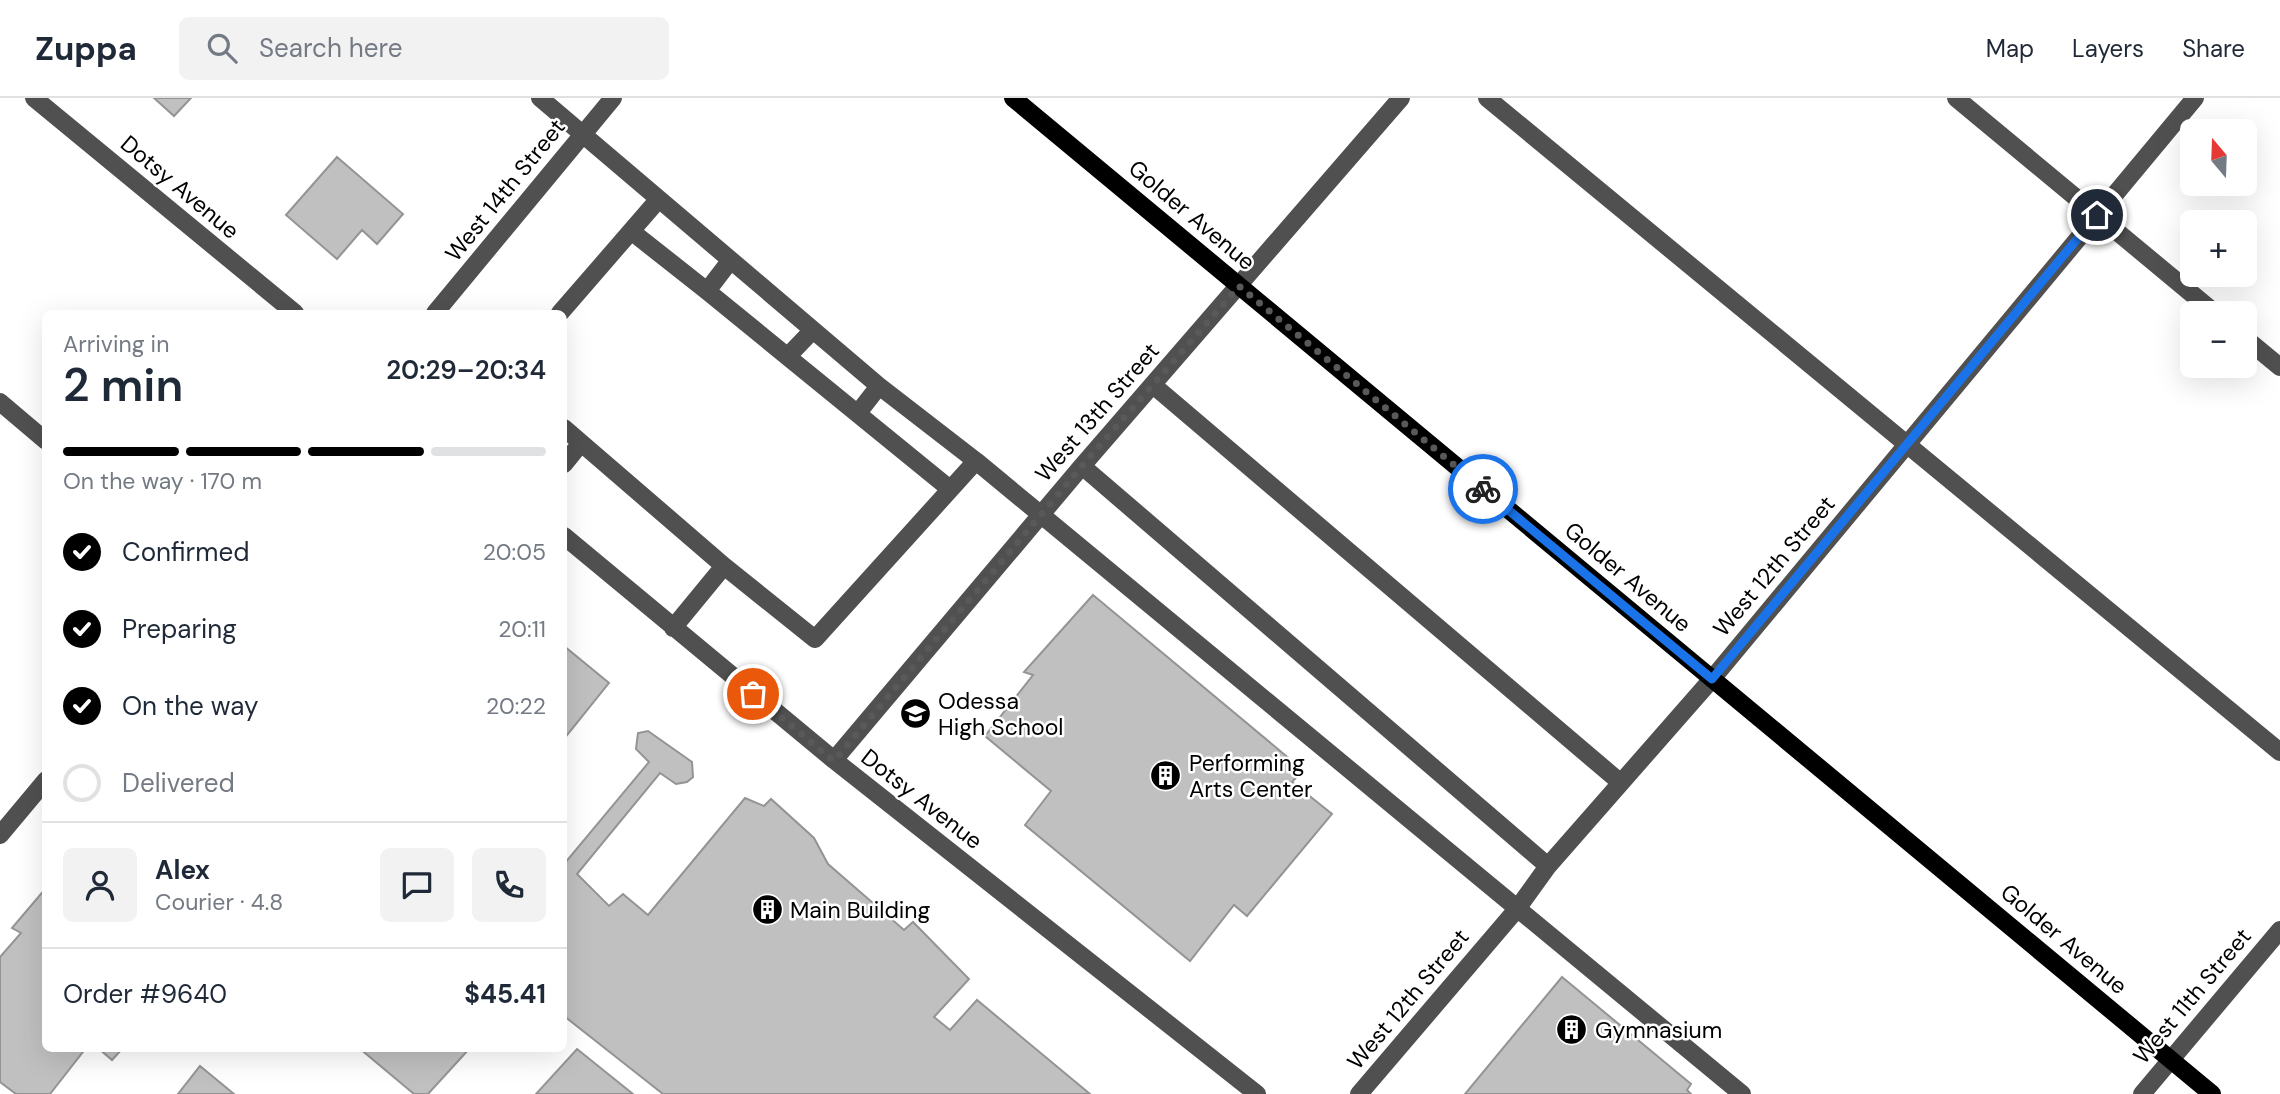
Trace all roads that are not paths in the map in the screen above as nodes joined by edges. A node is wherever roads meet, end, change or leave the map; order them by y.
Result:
1 (34, 98) edge
2 (540, 98) edge
3 (613, 98) edge
4 (1013, 98) edge
5 (1401, 98) edge
6 (1487, 98) edge
7 (1956, 98) edge
8 (2195, 98) edge
9 (583, 133) junction
10 (659, 200) junction
11 (2097, 215) junction
12 (631, 231) junction
13 (730, 261) junction
14 (1239, 286) junction
15 (707, 290) junction
16 (2201, 301) edge
17 (291, 310) edge
18 (437, 310) edge
19 (562, 310) edge
20 (813, 330) junction
21 (2257, 348) edge
22 (788, 356) junction
23 (2280, 367) edge
24 (1153, 385) junction
25 (879, 386) junction
26 (0, 402) edge
27 (858, 414) junction
28 (567, 431) edge
29 (42, 438) edge
30 (581, 443) junction
31 (1907, 444) junction
32 (567, 460) edge
33 (976, 461) junction
34 (1082, 466) junction
35 (950, 489) junction
36 (1040, 516) junction
37 (567, 539) edge
38 (724, 566) junction
39 (673, 628) junction
40 (1712, 679) junction
41 (2280, 752) edge
42 (834, 761) junction
43 (1621, 783) junction
44 (42, 785) edge
45 (0, 835) edge
46 (1548, 866) junction
47 (1517, 909) junction
48 (2280, 930) edge
49 (2171, 1060) junction
50 (1257, 1094) edge
51 (1359, 1094) edge
52 (1742, 1094) edge
53 (2142, 1094) edge
54 (2212, 1094) edge

1 - 17 street, Dotsy Avenue
2 - 9 street
3 - 9 street, West 14th Street
4 - 14 main road, Golder Avenue
5 - 14 street, West 13th Street
6 - 31 street
7 - 11 street
8 - 11 street, West 12th Street
9 - 10 street
9 - 18 street, West 14th Street
10 - 12 street
10 - 13 street
11 - 16 street
11 - 31 street, West 12th Street
12 - 15 street
12 - 19 street
13 - 15 street
13 - 20 street
14 - 24 street, West 13th Street
14 - 40 main road, Golder Avenue
15 - 22 street
20 - 22 street
20 - 25 street
21 - 23 street
22 - 27 street
24 - 34 street, West 13th Street
24 - 43 street
25 - 27 street
25 - 33 street
26 - 29 street
27 - 35 street
28 - 30 street
30 - 32 street
30 - 38 street
31 - 40 street, West 12th Street
31 - 41 street
33 - 35 street
33 - 36 street
34 - 36 street, West 13th Street
34 - 46 street
35 - 38 street
36 - 42 street, West 13th Street
36 - 47 street
37 - 39 street, Dotsy Avenue
38 - 39 street
39 - 42 street, Dotsy Avenue
40 - 43 street, West 12th Street
40 - 49 main road, Golder Avenue
42 - 50 street, Dotsy Avenue
43 - 46 street, West 12th Street
44 - 45 street
46 - 47 street, West 12th Street
47 - 51 street, West 12th Street
47 - 52 street
48 - 49 street, West 11th Street
49 - 53 street, West 11th Street
49 - 54 main road, Golder Avenue

